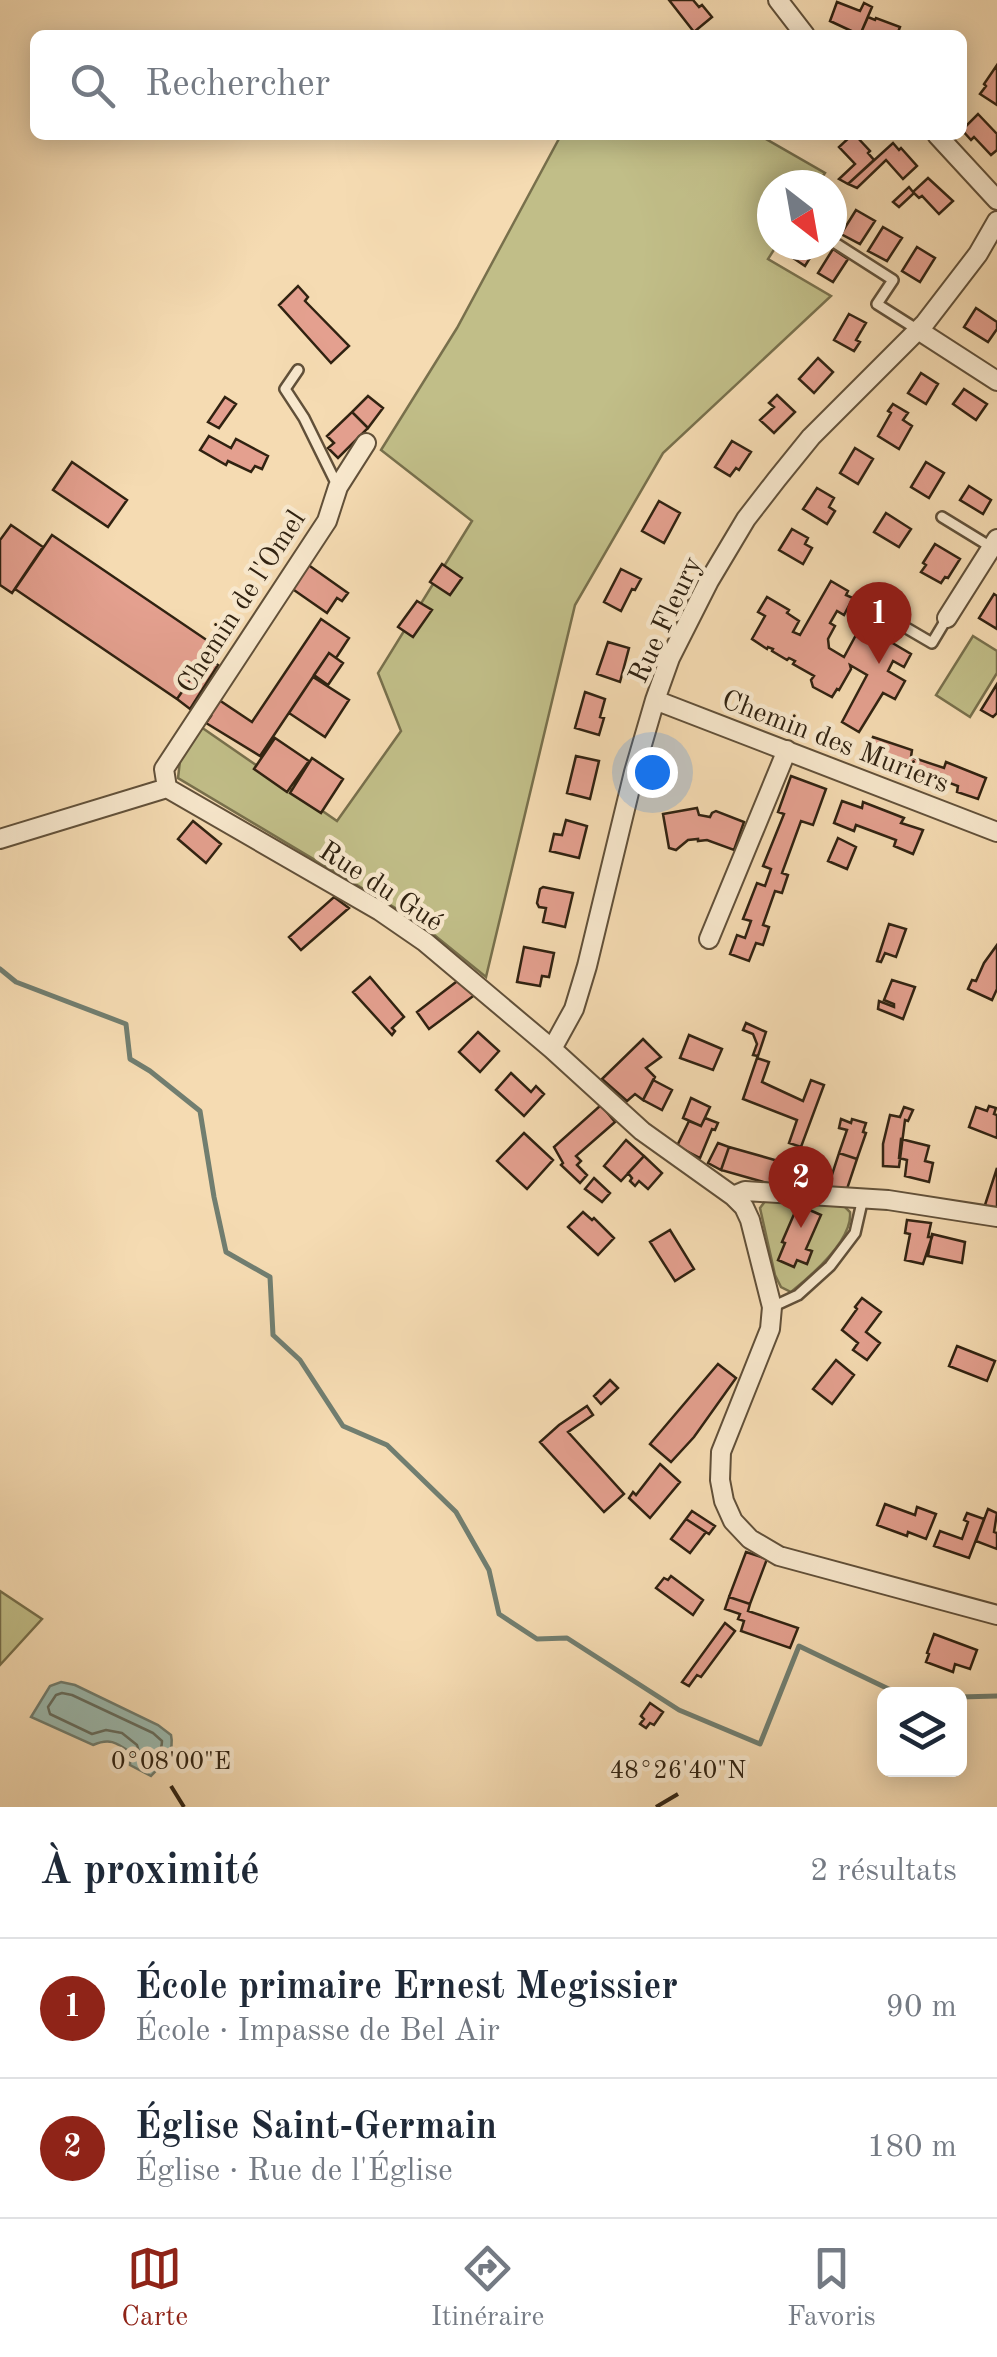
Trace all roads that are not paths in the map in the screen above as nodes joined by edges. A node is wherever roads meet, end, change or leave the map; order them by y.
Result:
1 (778, 0) edge
2 (800, 30) edge
3 (942, 140) edge
4 (997, 200) edge
5 (997, 221) edge
6 (847, 250) edge
7 (918, 330) junction
8 (298, 370) dead end
9 (997, 382) edge
10 (366, 443) dead end
11 (338, 487) junction
12 (942, 517) dead end
13 (994, 543) edge
14 (867, 605) dead end
15 (947, 618) joint
16 (655, 700) junction
17 (787, 750) junction
18 (167, 788) junction
19 (997, 832) edge
20 (0, 839) edge
21 (709, 939) dead end
22 (552, 1049) junction
23 (733, 1196) junction
24 (863, 1198) junction
25 (997, 1218) edge
26 (772, 1307) junction
27 (997, 1615) edge

1 - 2 street
3 - 4 street
5 - 7 street, Rue Fleury
6 - 7 lane
7 - 9 street
7 - 16 street, Rue Fleury
8 - 11 lane
10 - 11 street, Chemin de l'Omel
11 - 18 street, Chemin de l'Omel
12 - 13 lane
13 - 15 street
14 - 15 lane
16 - 17 street, Chemin des Muriers
16 - 22 street, Rue Fleury
17 - 19 street, Chemin des Muriers
17 - 21 street
18 - 20 street
18 - 22 street, Rue du Gué
22 - 23 street, Rue du Gué
23 - 24 street
23 - 26 street
24 - 25 street
24 - 26 lane
26 - 27 street

